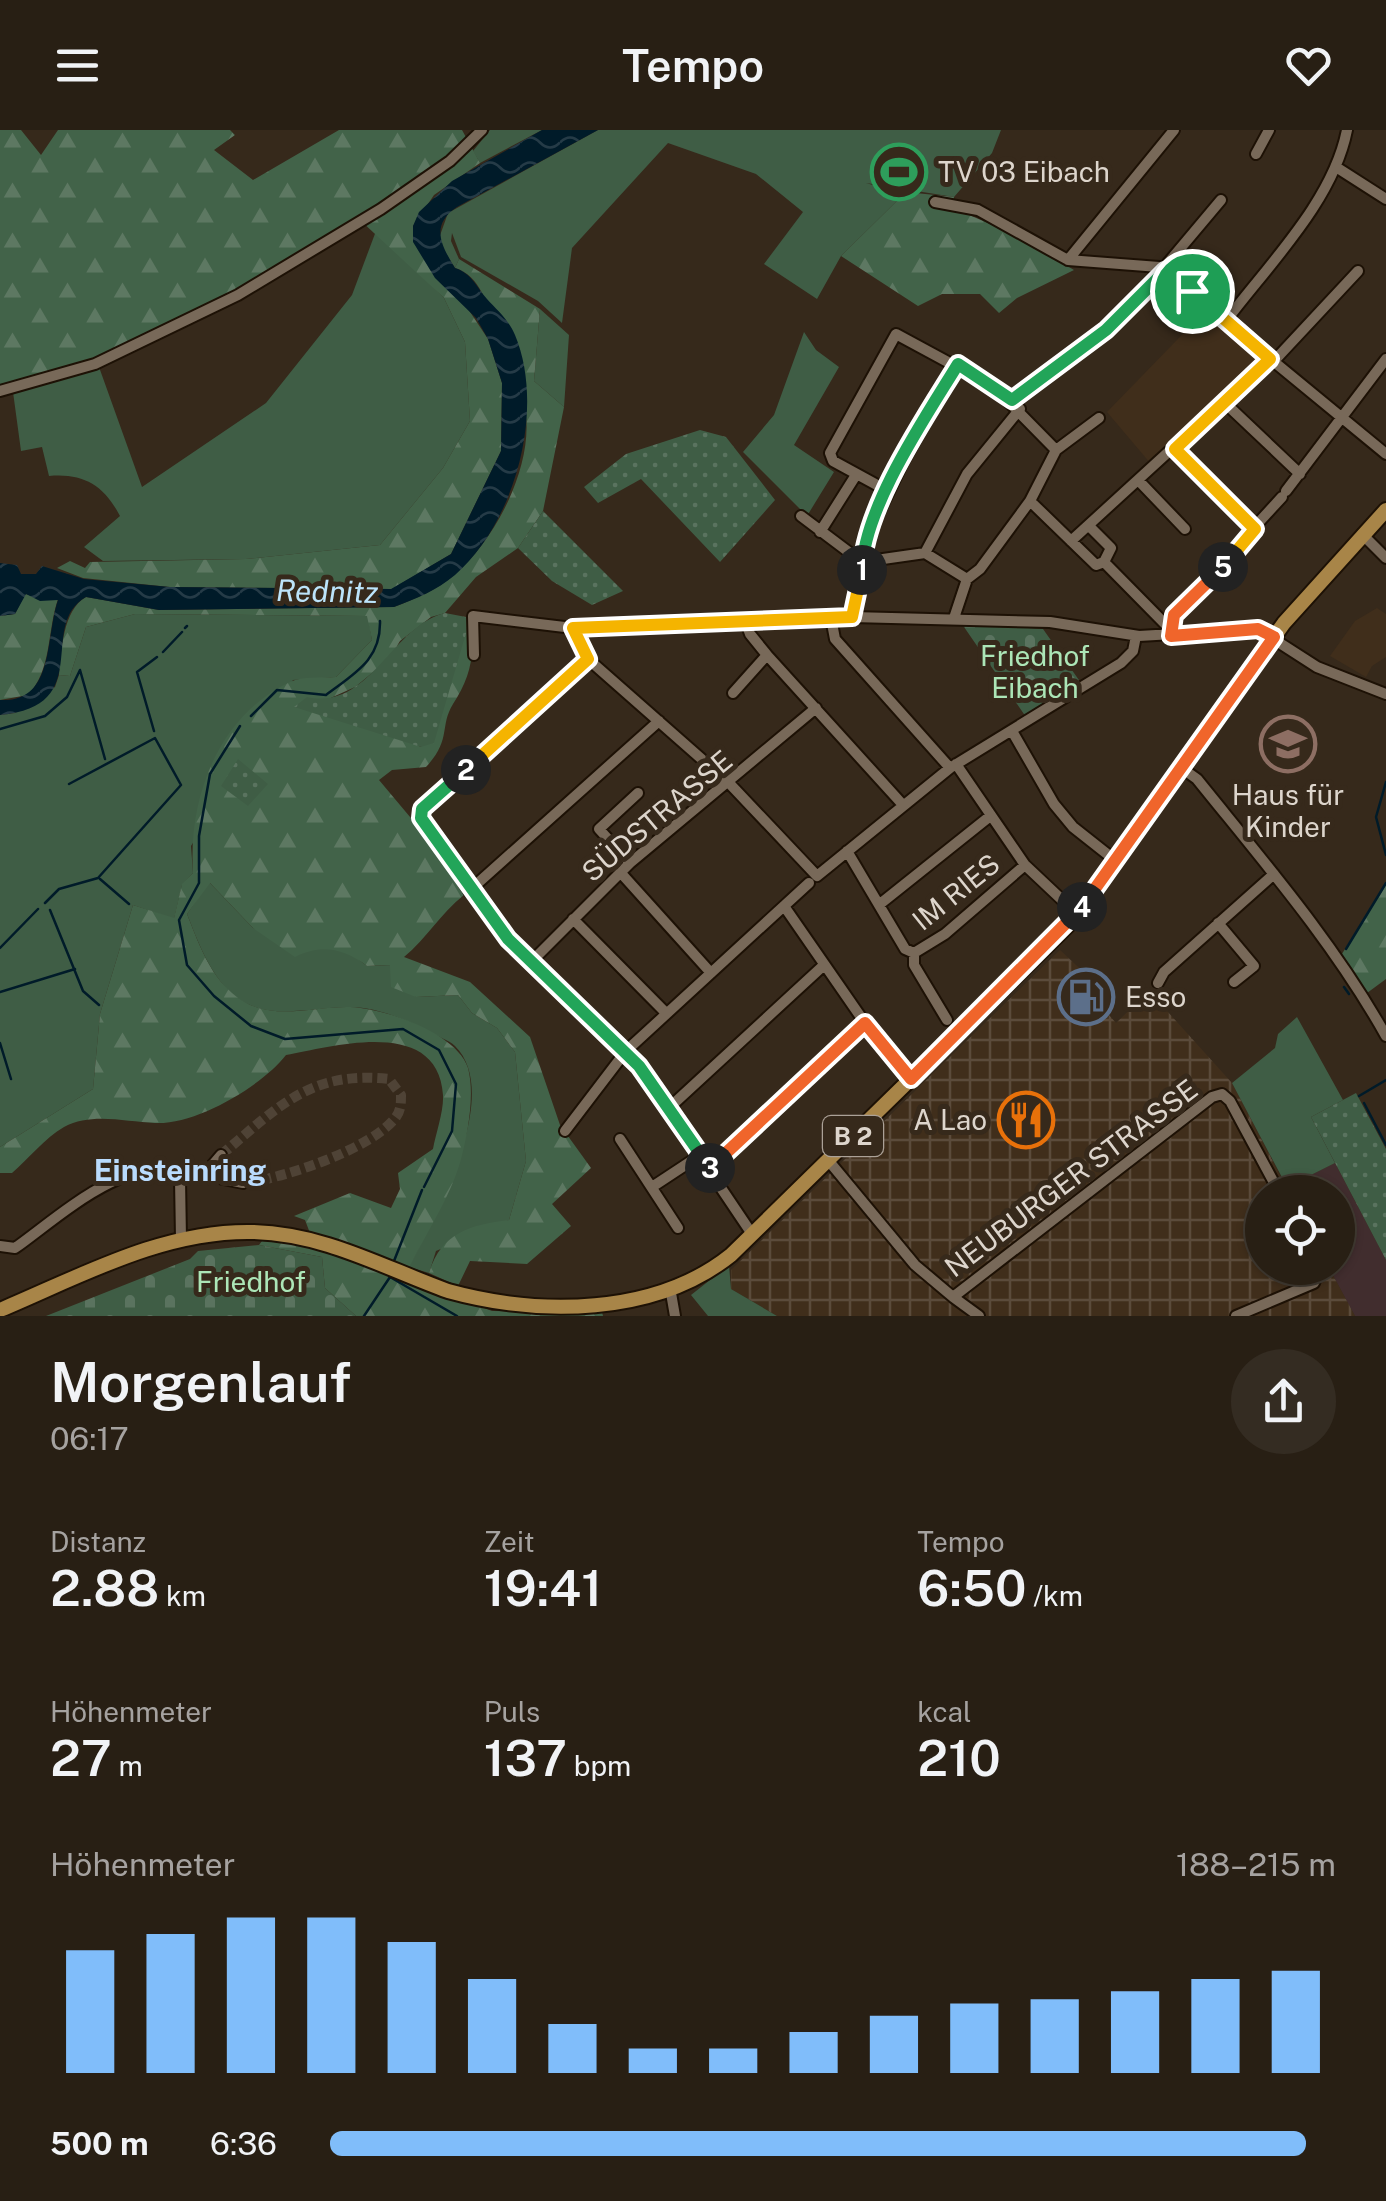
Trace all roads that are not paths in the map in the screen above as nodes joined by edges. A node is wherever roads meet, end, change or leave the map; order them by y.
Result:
1 (482, 130) edge
2 (1174, 130) edge
3 (1269, 130) edge
4 (1347, 130) edge
5 (1256, 154) dead end
6 (1336, 167) junction
7 (1221, 200) dead end
8 (1386, 200) edge
9 (935, 202) dead end
10 (1068, 260) junction
11 (1165, 271) junction
12 (1358, 271) dead end
13 (1226, 321) junction
14 (1386, 359) edge
15 (1271, 360) junction
16 (958, 364) junction
17 (0, 391) edge
18 (1224, 402) junction
19 (1016, 405) junction
20 (1099, 418) dead end
21 (1344, 420) junction
22 (1175, 449) junction
23 (1056, 450) junction
24 (1386, 454) edge
25 (856, 474) junction
26 (1300, 474) junction
27 (1139, 481) junction
28 (888, 490) junction
29 (1030, 501) junction
30 (1386, 510) edge
31 (801, 516) dead end
32 (1090, 527) junction
33 (1255, 529) junction
34 (1184, 530) dead end
35 (820, 532) junction
36 (1362, 534) junction
37 (1071, 541) junction
38 (926, 553) junction
39 (1386, 558) edge
40 (862, 562) junction
41 (1104, 562) junction
42 (966, 579) junction
43 (852, 617) junction
44 (832, 618) junction
45 (954, 618) junction
46 (745, 620) junction
47 (573, 628) junction
48 (1170, 632) junction
49 (1136, 636) junction
50 (1274, 637) junction
51 (767, 654) junction
52 (474, 655) dead end
53 (588, 659) junction
54 (733, 693) dead end
55 (1386, 694) edge
56 (816, 708) junction
57 (658, 721) junction
58 (1012, 731) junction
59 (953, 766) junction
60 (1183, 769) junction
61 (730, 784) junction
62 (638, 793) dead end
63 (903, 805) junction
64 (989, 817) junction
65 (847, 851) junction
66 (1116, 861) junction
67 (630, 862) junction
68 (1025, 865) junction
69 (620, 872) junction
70 (1274, 874) junction
71 (813, 880) junction
72 (469, 891) junction
73 (880, 904) junction
74 (784, 906) junction
75 (1077, 914) junction
76 (573, 919) junction
77 (1218, 923) junction
78 (914, 953) junction
79 (531, 962) junction
80 (824, 965) junction
81 (710, 972) junction
82 (1234, 982) dead end
83 (1158, 983) dead end
84 (666, 1013) junction
85 (946, 1020) dead end
86 (865, 1023) junction
87 (1386, 1036) edge
88 (626, 1051) junction
89 (911, 1079) junction
90 (670, 1107) junction
91 (565, 1131) dead end
92 (620, 1139) dead end
93 (221, 1156) tunnel mouth
94 (700, 1156) junction
95 (828, 1160) junction
96 (708, 1170) junction
97 (204, 1174) junction
98 (1270, 1175) edge
99 (180, 1179) junction
100 (243, 1183) tunnel mouth
101 (652, 1187) junction
102 (678, 1228) dead end
103 (752, 1234) junction
104 (181, 1239) junction
105 (0, 1246) edge
106 (1309, 1285) edge
107 (671, 1293) junction
108 (953, 1297) junction
109 (0, 1310) edge
110 (558, 1312) edge
111 (675, 1316) edge
112 (980, 1316) edge
113 (1236, 1316) edge

1 - 17 street
2 - 10 street
3 - 5 street
4 - 6 street
6 - 8 street
6 - 13 street
7 - 11 street
9 - 10 street
10 - 11 street
11 - 13 street
11 - 19 street
12 - 15 street
13 - 15 street
14 - 21 street
15 - 18 street
15 - 21 street
16 - 19 street
16 - 25 street
16 - 28 street
18 - 22 street
18 - 26 street
19 - 23 street
19 - 38 street
20 - 23 street
21 - 24 street
21 - 26 street
22 - 27 street
22 - 33 street
23 - 29 street
25 - 28 street
25 - 35 street
26 - 33 street
27 - 32 street
27 - 34 street
28 - 40 street
29 - 37 street
29 - 42 street
30 - 36 main road, B 2
31 - 35 street
32 - 37 street
32 - 41 street
33 - 48 street
35 - 40 street
36 - 39 street
36 - 50 main road, B 2
37 - 41 street
38 - 40 street
38 - 42 street
40 - 43 street
41 - 48 street
42 - 45 street
43 - 44 street
43 - 45 street
44 - 46 street
44 - 59 street
45 - 49 street
46 - 47 street
46 - 51 street
47 - 52 street
47 - 53 street
48 - 49 street
48 - 50 street
49 - 58 street
50 - 55 street
50 - 60 main road, B 2
51 - 54 street
51 - 56 street
53 - 57 street
53 - 72 street
56 - 61 street, SÜDSTRASSE
56 - 63 street
57 - 61 street
57 - 72 street
58 - 59 street
58 - 66 street
59 - 63 street
59 - 64 street
60 - 66 main road, B 2
60 - 70 street
61 - 67 street, SÜDSTRASSE
61 - 71 street
62 - 67 street
63 - 65 street
64 - 68 street
64 - 73 street
65 - 71 street
65 - 73 street, IM RIES
66 - 75 main road, B 2
67 - 69 street, SÜDSTRASSE
68 - 75 street
68 - 78 street, IM RIES
69 - 76 street, SÜDSTRASSE
69 - 81 street
70 - 77 street
70 - 87 street
71 - 74 street
72 - 79 street
73 - 78 street, IM RIES
74 - 80 street
74 - 81 street
75 - 89 main road, B 2
76 - 79 street, SÜDSTRASSE
76 - 84 street
77 - 82 street
77 - 83 street
78 - 85 street, IM RIES
79 - 88 street
80 - 86 street
80 - 90 street
81 - 84 street
84 - 88 street
86 - 89 street
86 - 96 street
88 - 90 street
88 - 91 street
89 - 95 main road, B 2
90 - 94 street
92 - 101 street
93 - 97 street
94 - 96 street
94 - 101 street
95 - 103 main road, B 2
95 - 108 street, NEUBURGER STRASSE
96 - 103 street
97 - 99 street
97 - 100 street
98 - 108 street, NEUBURGER STRASSE
99 - 104 street
99 - 105 street
101 - 102 street
103 - 107 main road, B 2
104 - 109 main road, B 2
104 - 110 main road, B 2
106 - 113 street
107 - 110 main road, B 2
107 - 111 street
108 - 112 street

